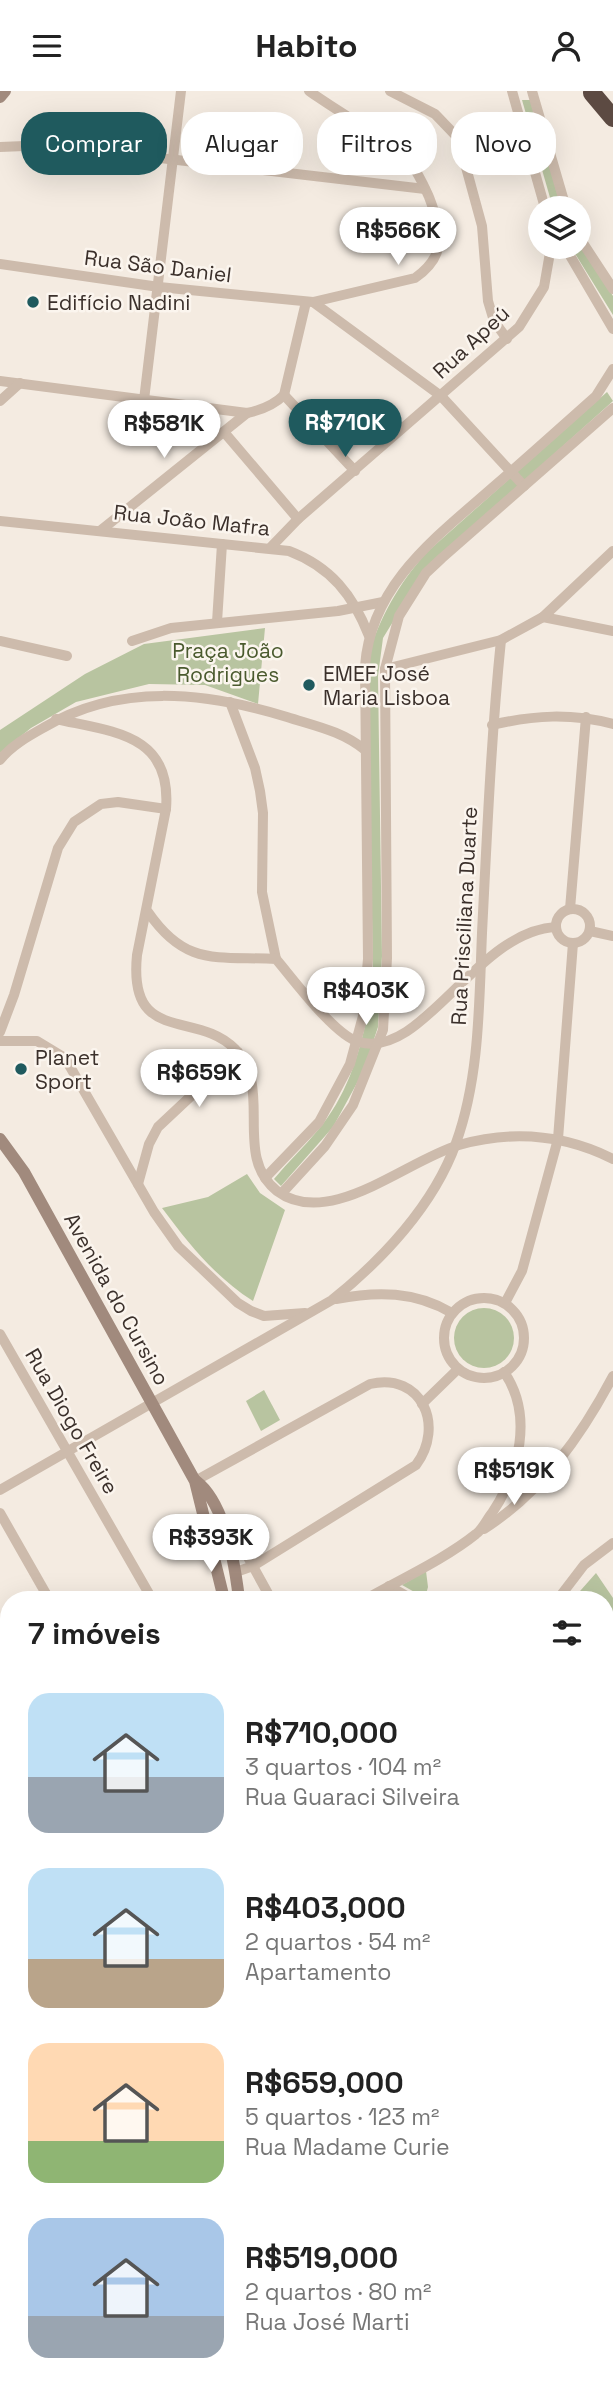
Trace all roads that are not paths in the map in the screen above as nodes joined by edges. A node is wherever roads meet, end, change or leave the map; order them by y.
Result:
1 (5, 91) edge
2 (181, 91) edge
3 (309, 91) edge
4 (390, 91) edge
5 (512, 91) edge
6 (533, 91) edge
7 (590, 92) edge
8 (0, 97) edge
9 (613, 101) edge
10 (613, 118) edge
11 (0, 147) edge
12 (174, 159) junction
13 (425, 189) junction
14 (542, 196) edge
15 (563, 196) edge
16 (591, 256) edge
17 (551, 259) edge
18 (557, 259) edge
19 (573, 259) edge
20 (551, 263) junction
21 (0, 264) edge
22 (159, 288) junction
23 (613, 289) edge
24 (309, 302) junction
25 (613, 329) edge
26 (507, 339) junction
27 (613, 369) edge
28 (0, 381) edge
29 (20, 383) junction
30 (284, 395) junction
31 (441, 396) junction
32 (144, 400) junction
33 (0, 401) edge
34 (613, 408) edge
35 (247, 413) junction
36 (223, 432) junction
37 (355, 471) junction
38 (511, 471) junction
39 (524, 486) junction
40 (299, 519) junction
41 (0, 521) edge
42 (100, 530) junction
43 (222, 544) junction
44 (271, 547) junction
45 (425, 547) junction
46 (613, 551) edge
47 (439, 561) junction
48 (383, 602) junction
49 (356, 608) junction
50 (543, 617) junction
51 (217, 622) junction
52 (613, 631) edge
53 (369, 636) junction
54 (501, 640) junction
55 (0, 641) edge
56 (132, 641) dead end
57 (67, 656) dead end
58 (385, 669) junction
59 (230, 702) junction
60 (79, 709) junction
61 (586, 717) junction
62 (56, 719) junction
63 (365, 724) junction
64 (613, 724) edge
65 (492, 725) junction
66 (92, 727) junction
67 (343, 734) junction
68 (365, 750) junction
69 (0, 760) edge
70 (366, 782) junction
71 (385, 782) junction
72 (166, 809) junction
73 (386, 865) junction
74 (366, 866) junction
75 (570, 909) junction
76 (148, 912) junction
77 (556, 927) junction
78 (143, 931) junction
79 (590, 931) junction
80 (165, 936) junction
81 (613, 936) edge
82 (573, 943) junction
83 (387, 958) junction
84 (276, 959) junction
85 (368, 959) junction
86 (481, 963) junction
87 (0, 1032) edge
88 (0, 1041) edge
89 (358, 1042) junction
90 (378, 1044) junction
91 (238, 1052) junction
92 (319, 1122) junction
93 (336, 1132) junction
94 (0, 1139) edge
95 (558, 1139) junction
96 (456, 1146) junction
97 (145, 1158) junction
98 (123, 1159) junction
99 (613, 1159) edge
100 (265, 1178) junction
101 (138, 1184) junction
102 (282, 1193) junction
103 (355, 1282) junction
104 (365, 1293) junction
105 (332, 1300) junction
106 (505, 1303) junction
107 (316, 1309) junction
108 (452, 1313) junction
109 (264, 1316) junction
110 (0, 1334) edge
111 (261, 1342) junction
112 (458, 1369) junction
113 (505, 1372) junction
114 (613, 1376) edge
115 (153, 1402) junction
116 (422, 1403) junction
117 (66, 1451) junction
118 (195, 1481) junction
119 (0, 1490) edge
120 (0, 1513) edge
121 (478, 1533) junction
122 (210, 1536) junction
123 (228, 1538) junction
124 (613, 1543) edge
125 (253, 1566) junction
126 (236, 1572) junction
127 (388, 1586) junction
128 (44, 1591) edge
129 (147, 1591) edge
130 (222, 1591) edge
131 (238, 1591) edge
132 (267, 1591) edge
133 (380, 1591) edge
134 (388, 1591) edge
135 (397, 1591) edge
136 (564, 1591) edge

1 - 8 main road
2 - 12 street
3 - 13 street
4 - 26 street
5 - 14 street
6 - 15 street
7 - 9 main road
7 - 10 highway
11 - 12 street
12 - 13 street
12 - 22 street
13 - 24 street
16 - 23 street
17 - 20 street, Rua Apeú
18 - 20 street
19 - 25 street
20 - 26 street, Rua Apeú
21 - 22 street, Rua São Daniel
22 - 24 street, Rua São Daniel
22 - 32 street
24 - 30 street
24 - 31 street
26 - 31 street, Rua Apeú
27 - 38 street
28 - 29 street
29 - 32 street
29 - 33 street
30 - 35 street
30 - 37 street
31 - 37 street, Rua Apeú
31 - 38 street
32 - 35 street
34 - 39 street
35 - 36 street
36 - 40 street
36 - 42 street
37 - 40 street, Rua Apeú
38 - 39 street
38 - 45 street
39 - 47 street
40 - 44 street, Rua Apeú
41 - 42 street, Rua João Mafra
42 - 43 street, Rua João Mafra
43 - 44 street, Rua João Mafra
43 - 51 street
44 - 49 street, Rua João Mafra
45 - 47 street
45 - 48 street
46 - 50 street
47 - 58 street
48 - 49 street
48 - 53 street
49 - 51 street
49 - 53 street, Rua João Mafra
50 - 52 street
50 - 54 street
51 - 56 street
53 - 63 street
54 - 58 street
54 - 65 street, Rua Prisciliana Duarte
55 - 57 street
58 - 71 street
59 - 60 street
59 - 67 street
59 - 84 street
60 - 62 street
60 - 66 street
61 - 64 street
61 - 65 street
61 - 75 street
62 - 66 street
62 - 69 street
63 - 67 street
63 - 68 street
65 - 86 street, Rua Prisciliana Duarte
66 - 72 street
67 - 68 street
68 - 70 street
70 - 71 street
70 - 74 street
71 - 73 street
72 - 76 street
72 - 87 street
73 - 74 street
73 - 83 street
74 - 85 street
75 - 77 street
75 - 79 street
76 - 78 street
76 - 80 street
77 - 82 street
77 - 86 street
78 - 80 street
78 - 91 street
79 - 81 street
79 - 82 street
80 - 84 street
82 - 95 street
83 - 85 street
83 - 90 street
84 - 89 street
85 - 89 street
86 - 90 street
86 - 96 street, Rua Prisciliana Duarte
88 - 98 street
89 - 90 street
89 - 92 street
90 - 93 street
91 - 97 street
91 - 100 street
92 - 93 street
92 - 100 street
93 - 102 street
94 - 115 main road, Avenida do Cursino
95 - 96 street
95 - 99 street
95 - 106 street
96 - 102 street
96 - 103 street, Rua Prisciliana Duarte
97 - 98 street
97 - 101 street
98 - 101 street
100 - 102 street
101 - 109 street
103 - 104 street
103 - 105 street, Rua Prisciliana Duarte
104 - 105 street
104 - 108 street
105 - 107 street
106 - 108 street
106 - 113 street
107 - 109 street
107 - 111 street
108 - 112 street
109 - 111 street
110 - 117 street, Rua Diogo Freire
111 - 115 street
112 - 113 street
112 - 116 street
113 - 121 street
114 - 121 street
115 - 117 street
115 - 118 main road, Avenida do Cursino
116 - 118 street
116 - 125 street
117 - 119 street
117 - 129 street, Rua Diogo Freire
118 - 122 main road, Avenida do Cursino
118 - 123 main road, Avenida do Cursino
120 - 128 street
121 - 127 street
122 - 126 main road
122 - 130 main road, Avenida do Cursino
123 - 125 street
123 - 126 main road, Avenida do Cursino
124 - 136 street
125 - 126 street
125 - 132 street
126 - 131 main road, Avenida do Cursino
127 - 133 street
127 - 134 street
127 - 135 street

